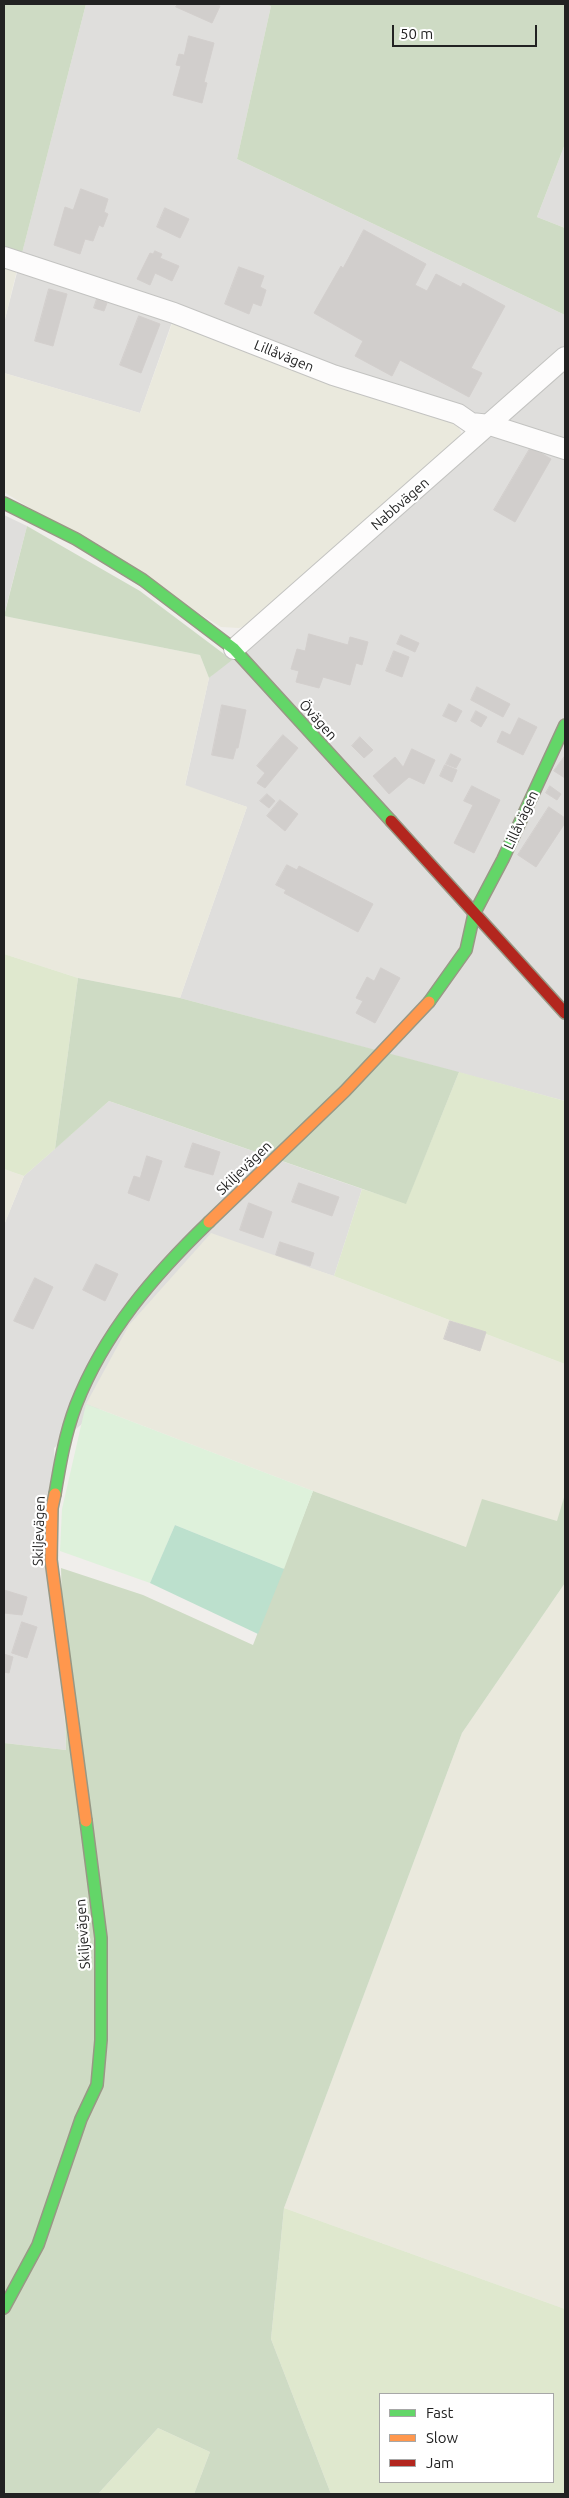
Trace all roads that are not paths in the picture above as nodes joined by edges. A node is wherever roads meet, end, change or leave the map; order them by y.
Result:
1 (4, 257) edge
2 (565, 357) edge
3 (490, 425) junction
4 (565, 450) edge
5 (4, 503) edge
6 (234, 648) junction
7 (565, 725) edge
8 (474, 914) junction
9 (565, 1013) edge
10 (4, 2308) edge

1 - 3 street, Lillåvägen
2 - 3 street, Nabbvägen
3 - 4 street, Lillåvägen
3 - 6 street, Nabbvägen
5 - 6 street, Övägen
6 - 8 street, Övägen
7 - 8 street, Lillåvägen
8 - 9 street, Övägen
8 - 10 street, Skiljevägen

